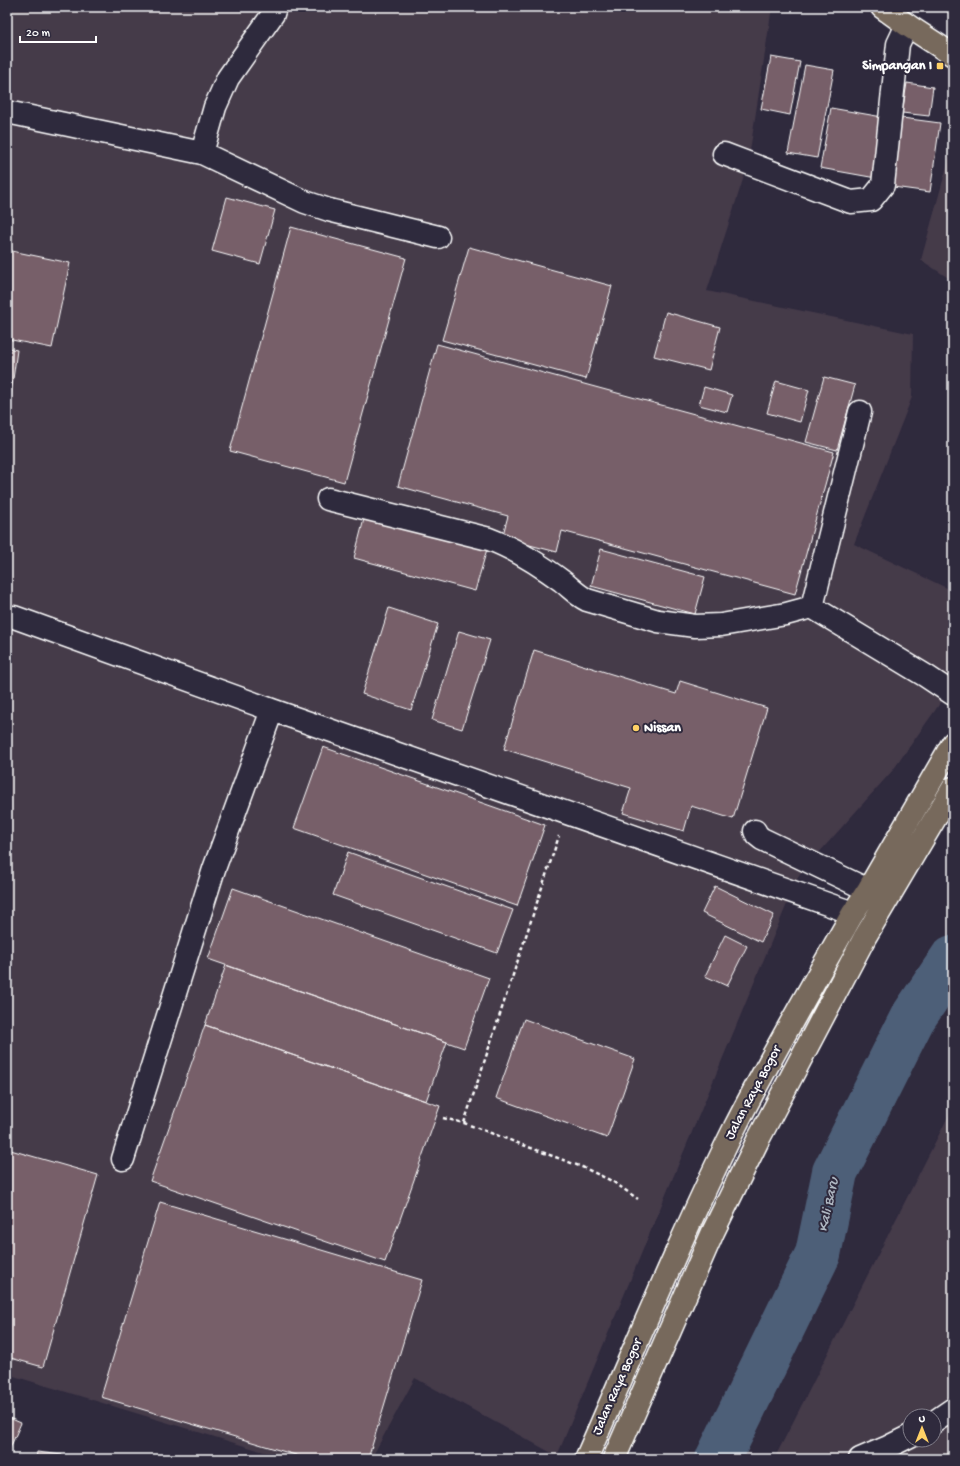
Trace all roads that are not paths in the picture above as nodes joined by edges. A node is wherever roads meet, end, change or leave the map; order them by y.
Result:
1 (275, 7) edge
2 (882, 7) edge
3 (907, 26) junction
4 (953, 55) edge
5 (7, 112) edge
6 (202, 153) junction
7 (724, 154) dead end
8 (438, 237) dead end
9 (860, 412) dead end
10 (328, 499) dead end
11 (812, 607) junction
12 (14, 617) dead end
13 (953, 694) edge
14 (272, 710) junction
15 (953, 743) edge
16 (953, 788) edge
17 (755, 831) dead end
18 (868, 890) junction
19 (853, 913) junction
20 (123, 1159) dead end
21 (953, 1409) edge
22 (942, 1417) edge
23 (902, 1440) edge
24 (586, 1459) edge
25 (614, 1459) edge
26 (860, 1459) edge

1 - 6 lane
2 - 3 main road
3 - 4 main road
3 - 7 lane
5 - 6 lane
6 - 8 lane
9 - 11 lane
10 - 11 lane
11 - 13 lane
12 - 14 lane
14 - 19 lane
14 - 20 lane
15 - 18 main road, Jalan Raya Bogor
16 - 25 main road, Jalan Raya Bogor
17 - 18 lane
18 - 19 main road, Jalan Raya Bogor
19 - 24 main road, Jalan Raya Bogor
21 - 22 lane
23 - 26 lane

